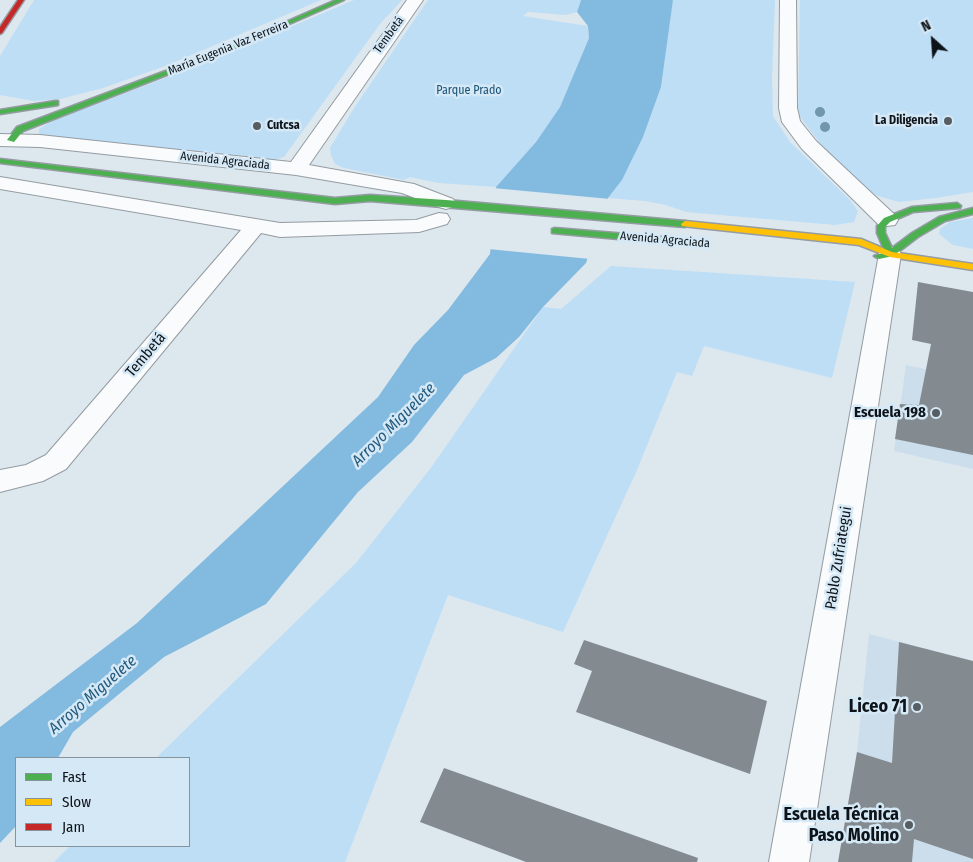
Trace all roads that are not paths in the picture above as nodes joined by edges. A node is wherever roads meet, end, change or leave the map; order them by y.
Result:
1 (21, 0) edge
2 (342, 0) edge
3 (415, 0) edge
4 (788, 0) edge
5 (0, 32) edge
6 (113, 93) junction
7 (1, 111) edge
8 (8, 140) edge
9 (0, 161) edge
10 (296, 169) junction
11 (0, 183) edge
12 (335, 201) junction
13 (973, 206) edge
14 (367, 211) dead end
15 (973, 211) edge
16 (445, 214) junction
17 (403, 215) dead end
18 (887, 220) junction
19 (254, 228) junction
20 (545, 230) dead end
21 (681, 242) dead end
22 (877, 256) junction
23 (973, 267) edge
24 (0, 481) edge
25 (789, 862) edge

1 - 5 main road
2 - 6 main road, María Eugenia Vaz Ferreira
3 - 10 street, Tembetá
4 - 18 street
6 - 7 main road, María Eugenia Vaz Ferreira
6 - 8 main road, María Eugenia Vaz Ferreira
7 - 8 main road, María Eugenia Vaz Ferreira
8 - 10 street, Avenida Agraciada
9 - 12 main road, Avenida Agraciada
10 - 16 street, Avenida Agraciada
11 - 19 street, Avenida Agraciada
12 - 14 main road, Avenida Agraciada
12 - 16 main road, Avenida Agraciada
13 - 18 main road
15 - 22 main road
16 - 17 main road, Avenida Agraciada
16 - 19 street, Avenida Agraciada
16 - 22 main road, Avenida Agraciada
18 - 22 main road
19 - 24 street, Tembetá
20 - 21 main road, Avenida Agraciada
22 - 23 main road, Avenida Agraciada
22 - 25 street, Pablo Zufriategui

